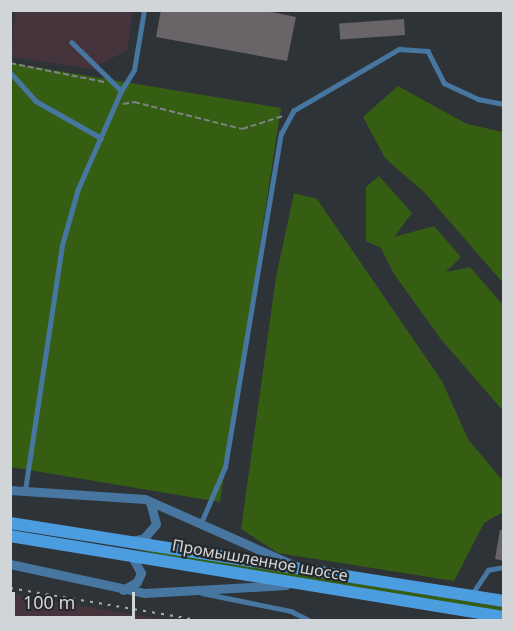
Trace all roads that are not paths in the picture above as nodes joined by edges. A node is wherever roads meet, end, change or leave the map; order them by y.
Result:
1 (144, 10) edge
2 (72, 43) dead end
3 (10, 72) edge
4 (121, 91) junction
5 (504, 104) edge
6 (100, 138) junction
7 (10, 490) edge
8 (26, 490) junction
9 (145, 499) junction
10 (10, 523) edge
11 (201, 523) junction
12 (10, 536) edge
13 (132, 541) junction
14 (131, 555) junction
15 (10, 564) edge
16 (298, 567) junction
17 (504, 567) edge
18 (296, 584) junction
19 (120, 590) junction
20 (202, 593) junction
21 (471, 595) junction
22 (504, 601) edge
23 (504, 617) edge
24 (309, 621) edge

1 - 4 lane
2 - 4 lane
3 - 6 lane
4 - 6 lane
5 - 11 lane
6 - 8 lane
7 - 8 street
8 - 9 street
9 - 11 street
9 - 13 street
10 - 13 main road, Промышленное шоссе
11 - 16 street
12 - 14 main road, Промышленное шоссе
13 - 16 main road, Промышленное шоссе
14 - 18 main road, Промышленное шоссе
14 - 19 street
15 - 19 street
16 - 21 main road, Промышленное шоссе
17 - 21 lane
18 - 20 street
18 - 23 main road, Промышленное шоссе
19 - 20 street
20 - 24 lane
21 - 22 main road, Промышленное шоссе

